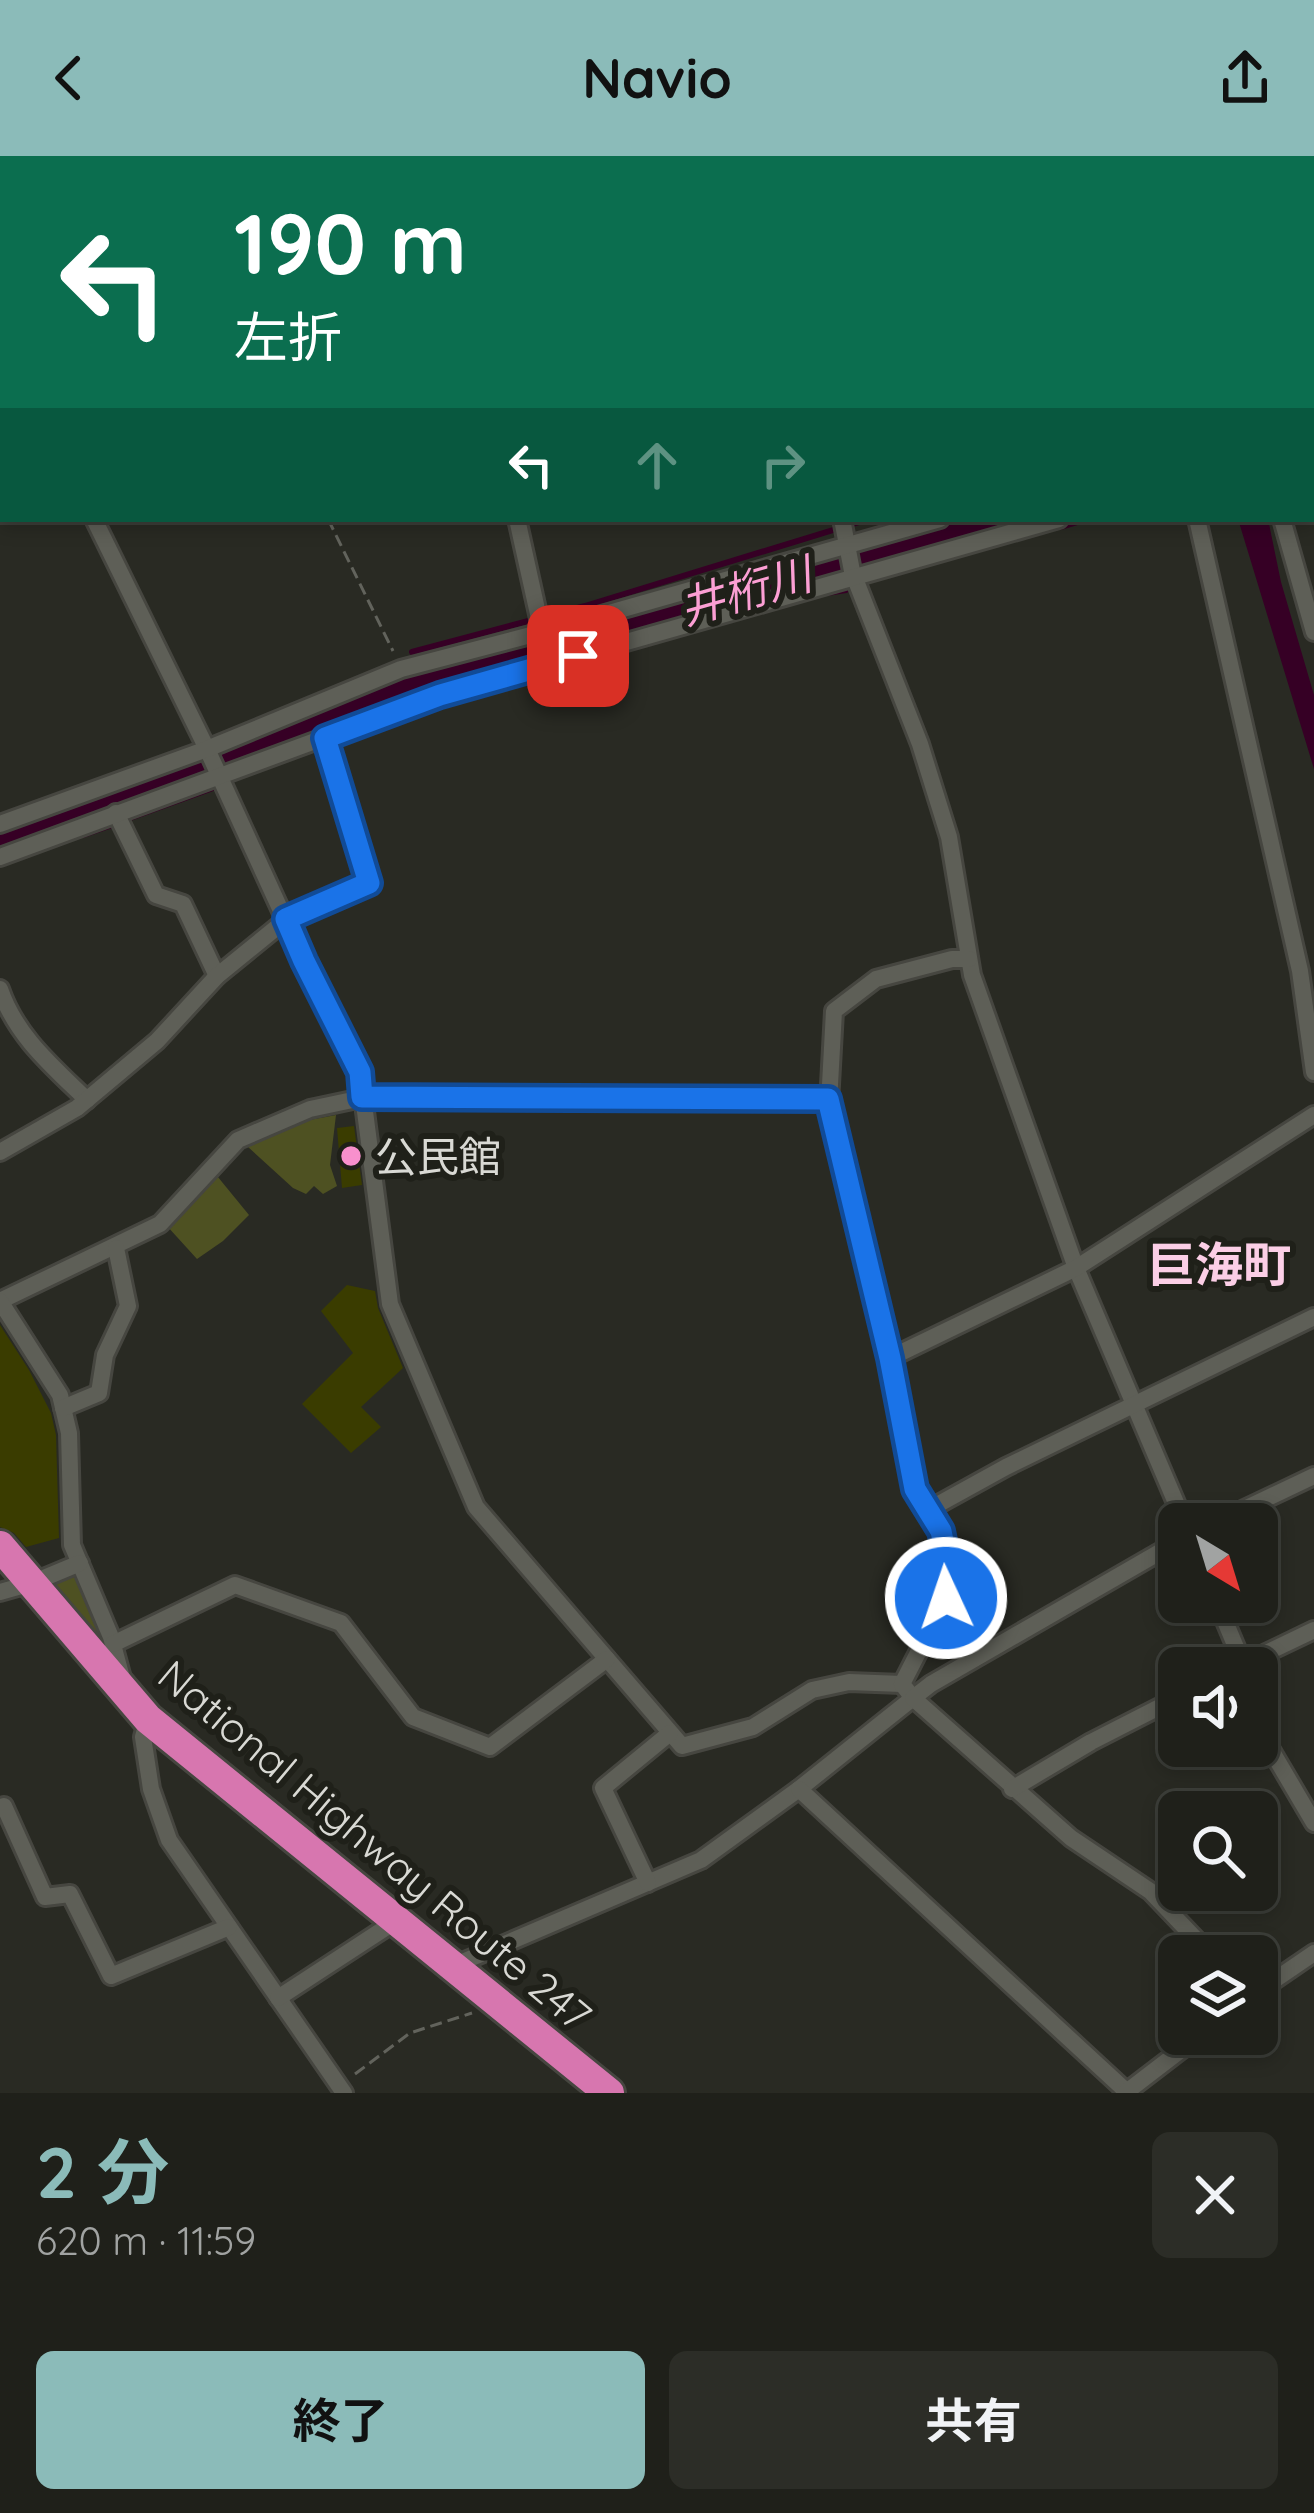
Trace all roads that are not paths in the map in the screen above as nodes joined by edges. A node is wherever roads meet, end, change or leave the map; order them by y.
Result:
1 (95, 522) edge
2 (519, 522) edge
3 (843, 522) edge
4 (929, 522) edge
5 (1048, 522) edge
6 (1198, 522) edge
7 (1283, 522) edge
8 (848, 545) junction
9 (854, 575) junction
10 (542, 632) junction
11 (1314, 632) edge
12 (325, 738) junction
13 (207, 749) junction
14 (220, 776) junction
15 (116, 814) junction
16 (0, 824) edge
17 (0, 857) edge
18 (286, 919) junction
19 (970, 959) junction
20 (217, 976) junction
21 (0, 989) edge
22 (1314, 1072) edge
23 (362, 1097) junction
24 (87, 1100) junction
25 (829, 1103) junction
26 (1314, 1115) edge
27 (0, 1152) edge
28 (116, 1248) junction
29 (1076, 1268) junction
30 (0, 1301) edge
31 (1314, 1317) edge
32 (890, 1358) junction
33 (1134, 1405) junction
34 (63, 1408) junction
35 (1314, 1476) edge
36 (1176, 1503) edge
37 (1257, 1503) edge
38 (928, 1510) junction
39 (0, 1546) edge
40 (1158, 1553) edge
41 (80, 1563) junction
42 (32, 1583) junction
43 (0, 1592) edge
44 (1314, 1630) edge
45 (113, 1644) junction
46 (1278, 1648) edge
47 (607, 1659) junction
48 (907, 1691) junction
49 (138, 1707) junction
50 (1158, 1708) edge
51 (670, 1733) junction
52 (1278, 1762) edge
53 (799, 1789) junction
54 (1012, 1789) junction
55 (0, 1808) edge
56 (1314, 1823) edge
57 (648, 1883) junction
58 (396, 1921) junction
59 (230, 1927) junction
60 (1192, 1935) edge
61 (1314, 1953) edge
62 (452, 1966) junction
63 (1278, 1978) edge
64 (278, 1998) junction
65 (1174, 2055) edge
66 (341, 2089) edge
67 (1126, 2092) edge
68 (609, 2093) edge

1 - 13 street
2 - 10 street
3 - 8 street
4 - 8 street
5 - 9 street
6 - 22 street
7 - 11 street
8 - 9 street
8 - 10 street
9 - 12 street
9 - 19 street
10 - 13 street
12 - 14 street
12 - 18 street
13 - 14 street
13 - 16 street
14 - 15 street
14 - 18 street
15 - 17 street
15 - 20 street
18 - 20 street
18 - 23 street
19 - 25 street
19 - 29 street
20 - 24 street
21 - 24 street
23 - 25 street
23 - 28 street
23 - 47 street
24 - 27 street
25 - 32 street
26 - 29 street
28 - 30 street
28 - 34 street
29 - 32 street
29 - 33 street
30 - 34 street
31 - 33 street
32 - 38 street
33 - 36 street
33 - 38 street
34 - 41 street
35 - 37 street
38 - 48 street
39 - 42 highway, National Highway Route 247
40 - 48 street
41 - 42 street
41 - 45 street
42 - 43 street
42 - 49 highway, National Highway Route 247
44 - 46 street
45 - 47 street
45 - 49 street
47 - 51 street
48 - 51 street
48 - 53 street
48 - 54 street
49 - 58 highway, National Highway Route 247
49 - 59 street
50 - 54 street
51 - 57 street
52 - 56 street
53 - 57 street
53 - 67 street
54 - 60 street
55 - 59 street
57 - 62 street
58 - 62 highway, National Highway Route 247
58 - 64 street
59 - 64 street
61 - 63 street
62 - 68 highway, National Highway Route 247
64 - 66 street
65 - 67 street

